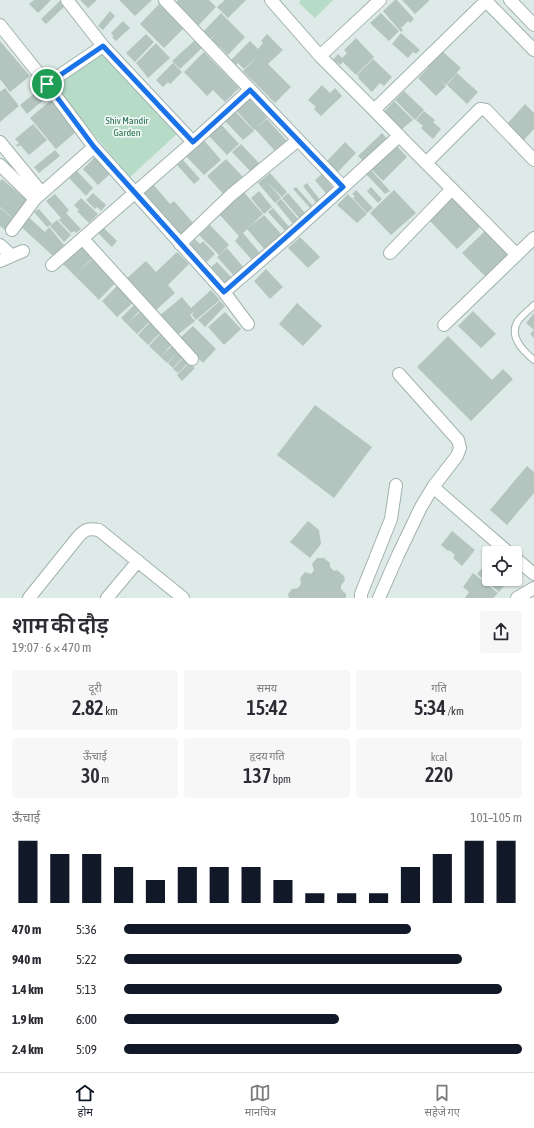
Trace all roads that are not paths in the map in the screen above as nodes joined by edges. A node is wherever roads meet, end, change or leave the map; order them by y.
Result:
1 (67, 0) edge
2 (165, 0) edge
3 (270, 0) edge
4 (380, 0) edge
5 (510, 0) edge
6 (486, 1) edge
7 (0, 25) edge
8 (534, 25) edge
9 (103, 46) junction
10 (534, 50) edge
11 (320, 56) junction
12 (47, 84) junction
13 (250, 90) junction
14 (374, 110) junction
15 (399, 136) junction
16 (298, 140) junction
17 (0, 142) edge
18 (193, 142) junction
19 (94, 147) junction
20 (534, 160) edge
21 (426, 163) junction
22 (0, 165) edge
23 (343, 187) junction
24 (452, 189) junction
25 (135, 194) junction
26 (38, 196) junction
27 (12, 230) dead end
28 (534, 238) edge
29 (83, 239) junction
30 (180, 244) junction
31 (0, 245) edge
32 (390, 253) dead end
33 (516, 254) junction
34 (0, 261) edge
35 (52, 265) dead end
36 (224, 292) junction
37 (534, 305) edge
38 (248, 324) dead end
39 (444, 326) dead end
40 (192, 359) dead end
41 (534, 360) edge
42 (399, 374) dead end
43 (396, 486) dead end
44 (433, 487) junction
45 (501, 546) edge
46 (138, 561) junction
47 (522, 564) edge
48 (534, 574) edge
49 (534, 588) edge
50 (29, 598) edge
51 (107, 598) edge
52 (183, 598) edge
53 (361, 598) edge
54 (379, 598) edge
55 (517, 598) edge

1 - 9 street
2 - 13 street
3 - 11 street
4 - 11 street
5 - 8 street
6 - 10 street
6 - 14 street
7 - 12 street
9 - 12 street
9 - 18 street
11 - 14 street
12 - 19 street
13 - 16 street
13 - 18 street
14 - 15 street
15 - 21 street
15 - 23 street
16 - 23 street
16 - 30 street
17 - 26 street
18 - 25 street
19 - 25 street
19 - 26 street
20 - 21 street
21 - 24 street
22 - 26 street
23 - 36 street
24 - 32 street
24 - 33 street
25 - 29 street
25 - 30 street
26 - 27 street
28 - 33 street
29 - 35 street
29 - 40 street
30 - 36 street
31 - 34 street
33 - 39 street
36 - 38 street
37 - 41 lane
42 - 44 street
43 - 53 street
44 - 45 street
44 - 54 street
46 - 50 street
46 - 51 street
46 - 52 street
47 - 48 street
49 - 55 street

